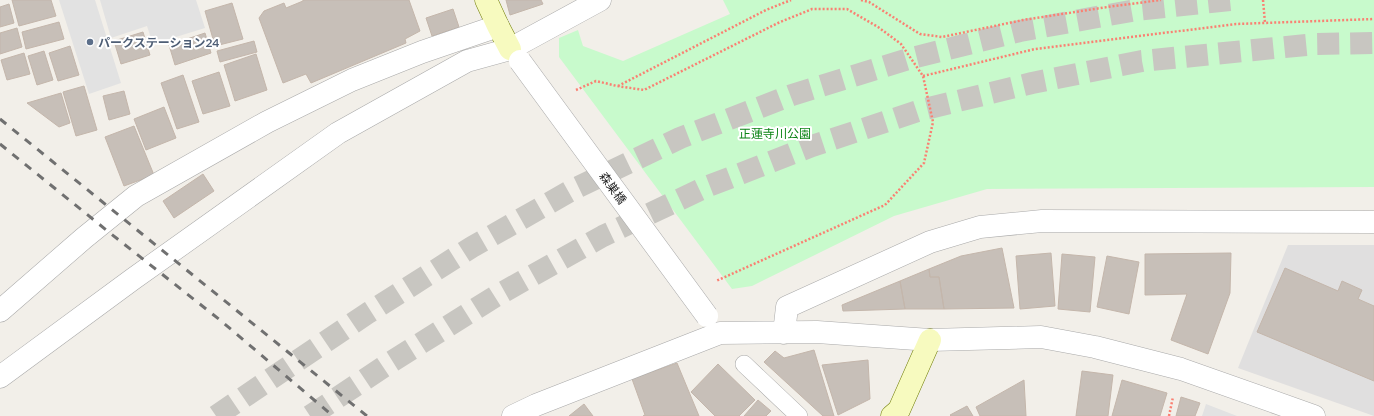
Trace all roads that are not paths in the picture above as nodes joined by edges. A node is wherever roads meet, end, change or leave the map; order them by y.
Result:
1 (486, 0) edge
2 (600, 0) edge
3 (498, 26) junction
4 (515, 55) junction
5 (1374, 222) edge
6 (0, 311) edge
7 (720, 333) junction
8 (784, 333) junction
9 (930, 340) junction
10 (744, 364) dead end
11 (0, 377) edge
12 (513, 416) edge
13 (799, 416) edge
14 (892, 416) edge
15 (1314, 416) edge

1 - 3 street
2 - 4 street
3 - 4 street
3 - 6 street
4 - 7 street, 森巣橋, bridge
4 - 11 street
5 - 8 street
7 - 8 street
7 - 12 street
8 - 9 street
9 - 14 street
9 - 15 street
10 - 13 lane

